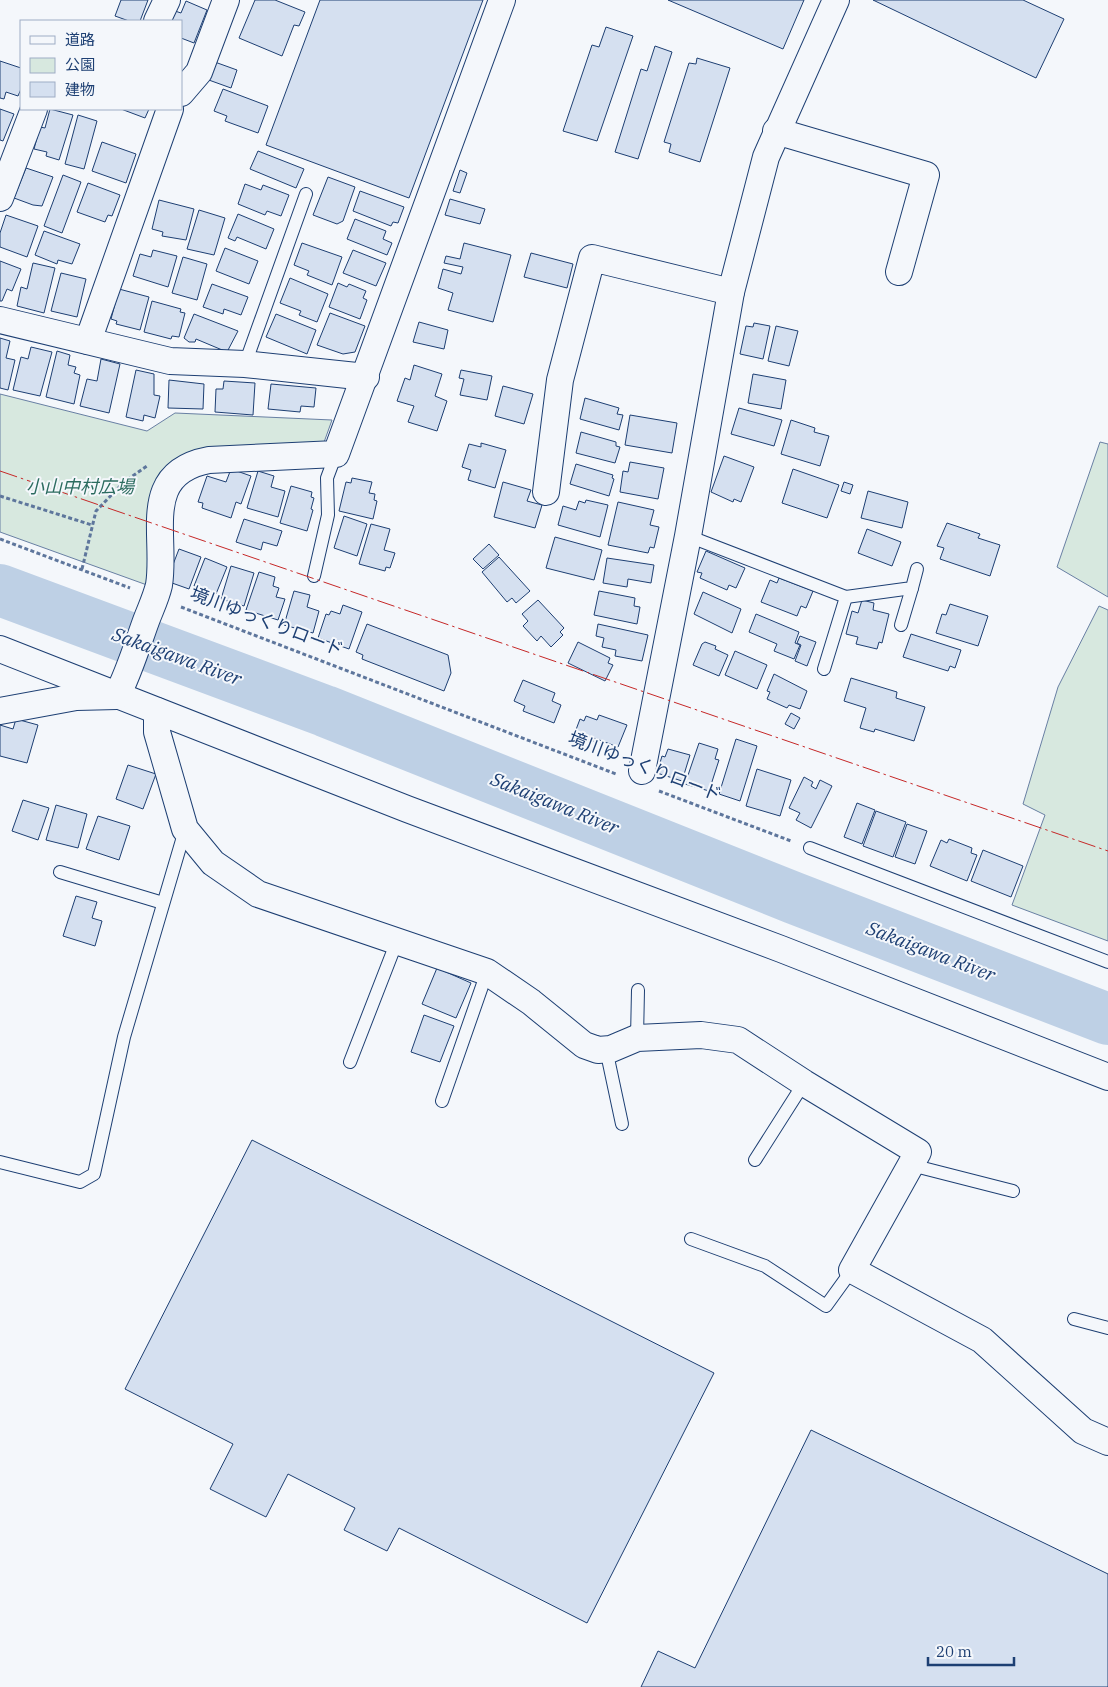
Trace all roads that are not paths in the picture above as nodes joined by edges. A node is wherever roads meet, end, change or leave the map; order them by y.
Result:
1 (166, 0) edge
2 (226, 0) edge
3 (502, 0) edge
4 (836, 0) edge
5 (157, 20) edge
6 (182, 92) edge
7 (34, 110) edge
8 (170, 110) edge
9 (776, 131) junction
10 (306, 194) dead end
11 (0, 198) edge
12 (899, 272) dead end
13 (731, 292) junction
14 (0, 320) edge
15 (88, 340) junction
16 (245, 364) junction
17 (366, 377) junction
18 (336, 454) junction
19 (546, 492) dead end
20 (688, 536) junction
21 (917, 569) dead end
22 (314, 576) dead end
23 (912, 588) junction
24 (846, 597) junction
25 (901, 625) dead end
26 (0, 649) edge
27 (824, 670) dead end
28 (120, 690) junction
29 (0, 711) edge
30 (157, 711) junction
31 (640, 779) road end
32 (186, 829) junction
33 (810, 848) road end
34 (60, 872) dead end
35 (163, 903) junction
36 (397, 941) junction
37 (1108, 962) edge
38 (487, 972) junction
39 (638, 990) dead end
40 (637, 1038) junction
41 (606, 1049) junction
42 (350, 1062) dead end
43 (1108, 1077) edge
44 (804, 1084) junction
45 (442, 1101) dead end
46 (622, 1124) dead end
47 (755, 1160) dead end
48 (0, 1162) edge
49 (911, 1165) junction
50 (1013, 1191) dead end
51 (691, 1238) dead end
52 (852, 1270) junction
53 (1074, 1319) dead end
54 (1108, 1328) edge
55 (1108, 1442) edge

1 - 5 street
2 - 6 street
3 - 17 street
4 - 9 street
7 - 11 street
8 - 15 street
9 - 12 street
9 - 13 street
10 - 16 lane
13 - 19 street
13 - 20 street
14 - 15 street
15 - 16 street
16 - 17 street
17 - 18 street
18 - 22 lane
18 - 28 street
20 - 24 lane
20 - 31 street
21 - 23 lane
23 - 24 lane
23 - 25 lane
24 - 27 lane
26 - 28 street
28 - 29 street
28 - 30 street
30 - 32 street
30 - 43 street
32 - 35 lane
32 - 36 street
33 - 37 lane
34 - 35 lane
35 - 48 lane
36 - 38 street
36 - 42 lane
38 - 41 street
38 - 45 lane
39 - 40 lane
40 - 41 street
40 - 44 street
41 - 46 lane
44 - 47 lane
44 - 49 street
49 - 50 lane
49 - 52 street
51 - 52 lane
52 - 55 street
53 - 54 lane

